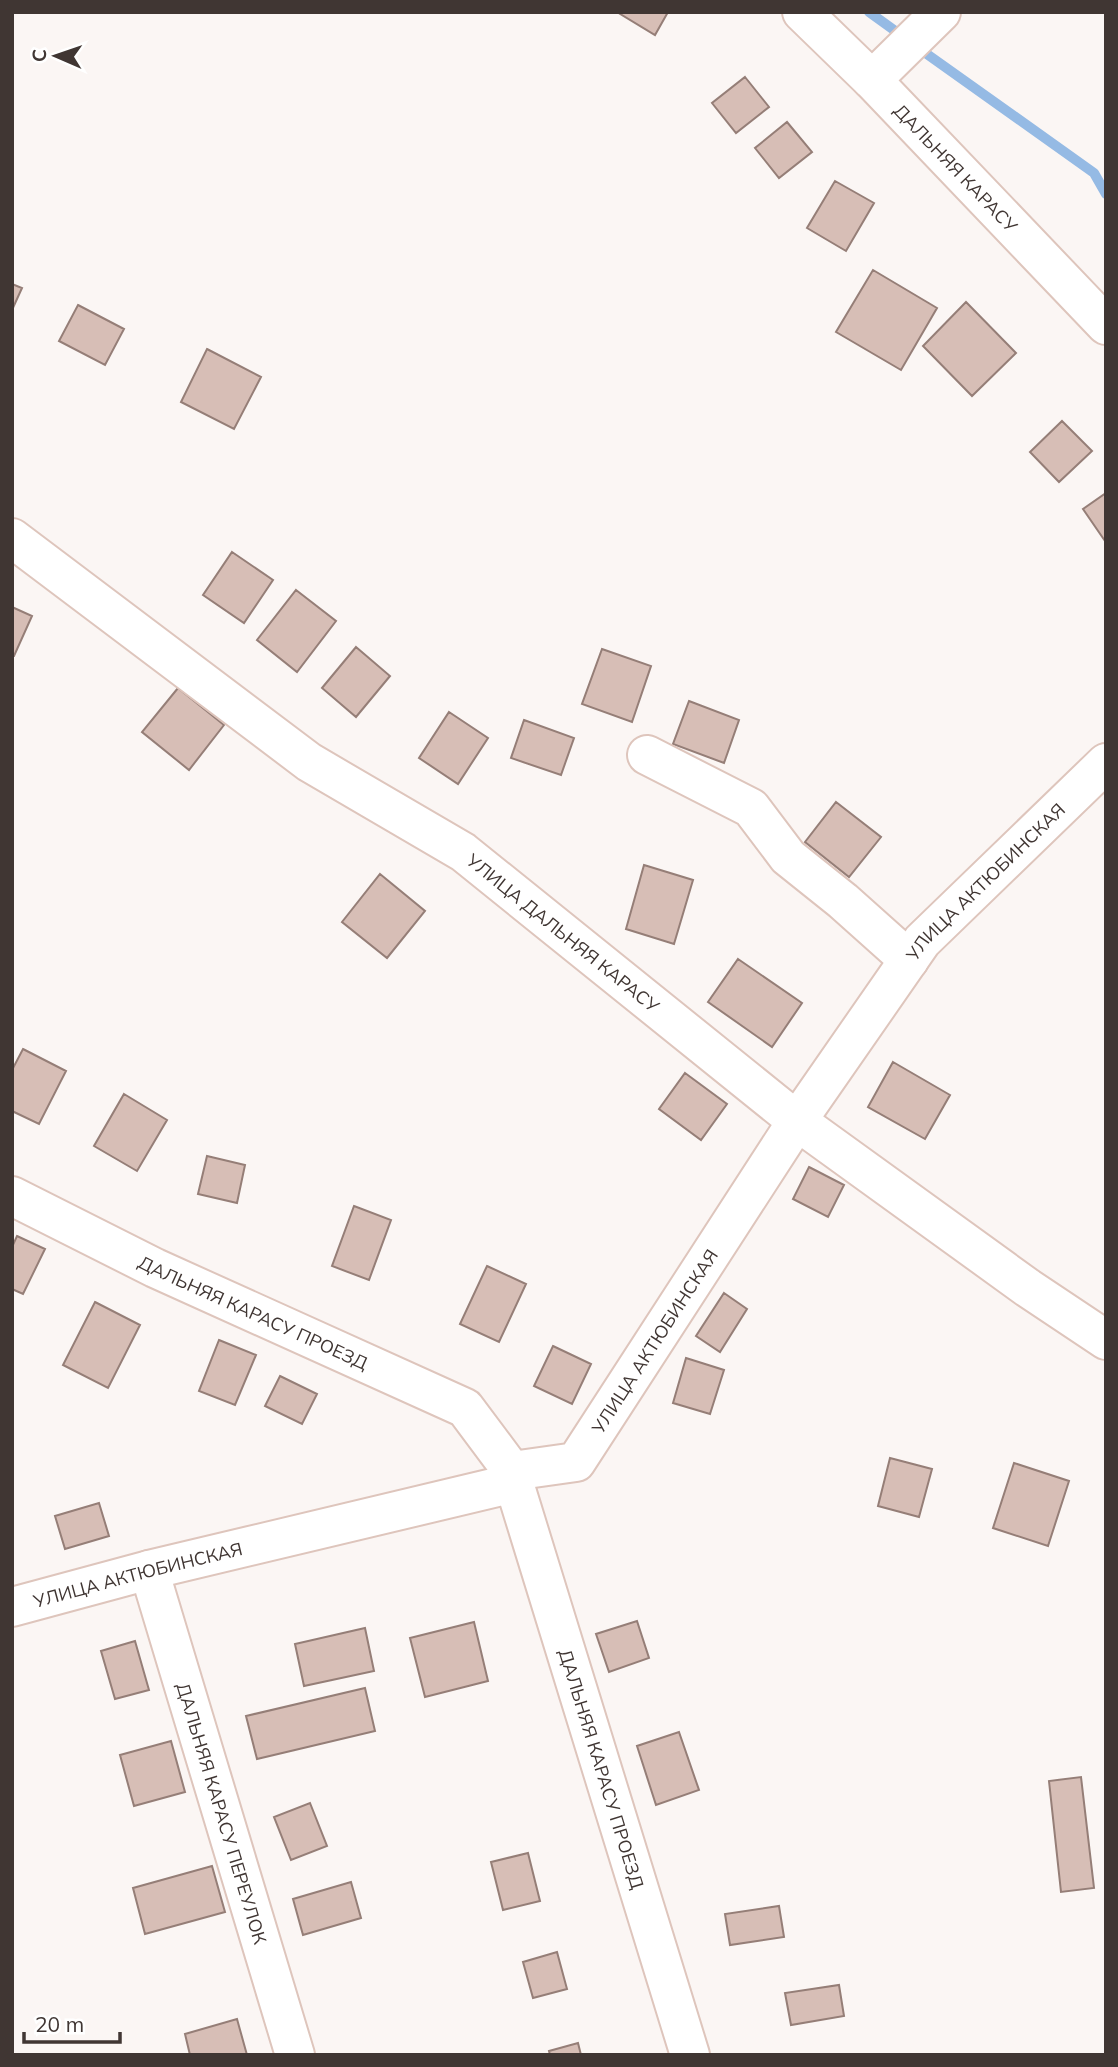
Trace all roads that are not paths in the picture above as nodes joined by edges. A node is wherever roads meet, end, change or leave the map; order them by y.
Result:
1 (802, 12) edge
2 (941, 12) edge
3 (872, 80) junction
4 (1106, 326) edge
5 (12, 538) edge
6 (647, 755) dead end
7 (1106, 763) edge
8 (909, 960) junction
9 (797, 1121) junction
10 (12, 1196) edge
11 (1106, 1340) edge
12 (513, 1477) junction
13 (149, 1570) junction
14 (12, 1607) edge
15 (295, 2055) edge
16 (690, 2055) edge

1 - 3 street, ДАЛЬНЯЯ КАРАСУ
2 - 3 street
3 - 4 street, ДАЛЬНЯЯ КАРАСУ
5 - 9 street, УЛИЦА ДАЛЬНЯЯ КАРАСУ
6 - 8 street
7 - 8 street, УЛИЦА АКТЮБИНСКАЯ
8 - 9 street, УЛИЦА АКТЮБИНСКАЯ
9 - 11 street, УЛИЦА ДАЛЬНЯЯ КАРАСУ
9 - 12 street, УЛИЦА АКТЮБИНСКАЯ
10 - 12 street, ДАЛЬНЯЯ КАРАСУ ПРОЕЗД
12 - 13 street, УЛИЦА АКТЮБИНСКАЯ
12 - 16 street, ДАЛЬНЯЯ КАРАСУ ПРОЕЗД
13 - 14 street, УЛИЦА АКТЮБИНСКАЯ
13 - 15 street, ДАЛЬНЯЯ КАРАСУ ПЕРЕУЛОК

